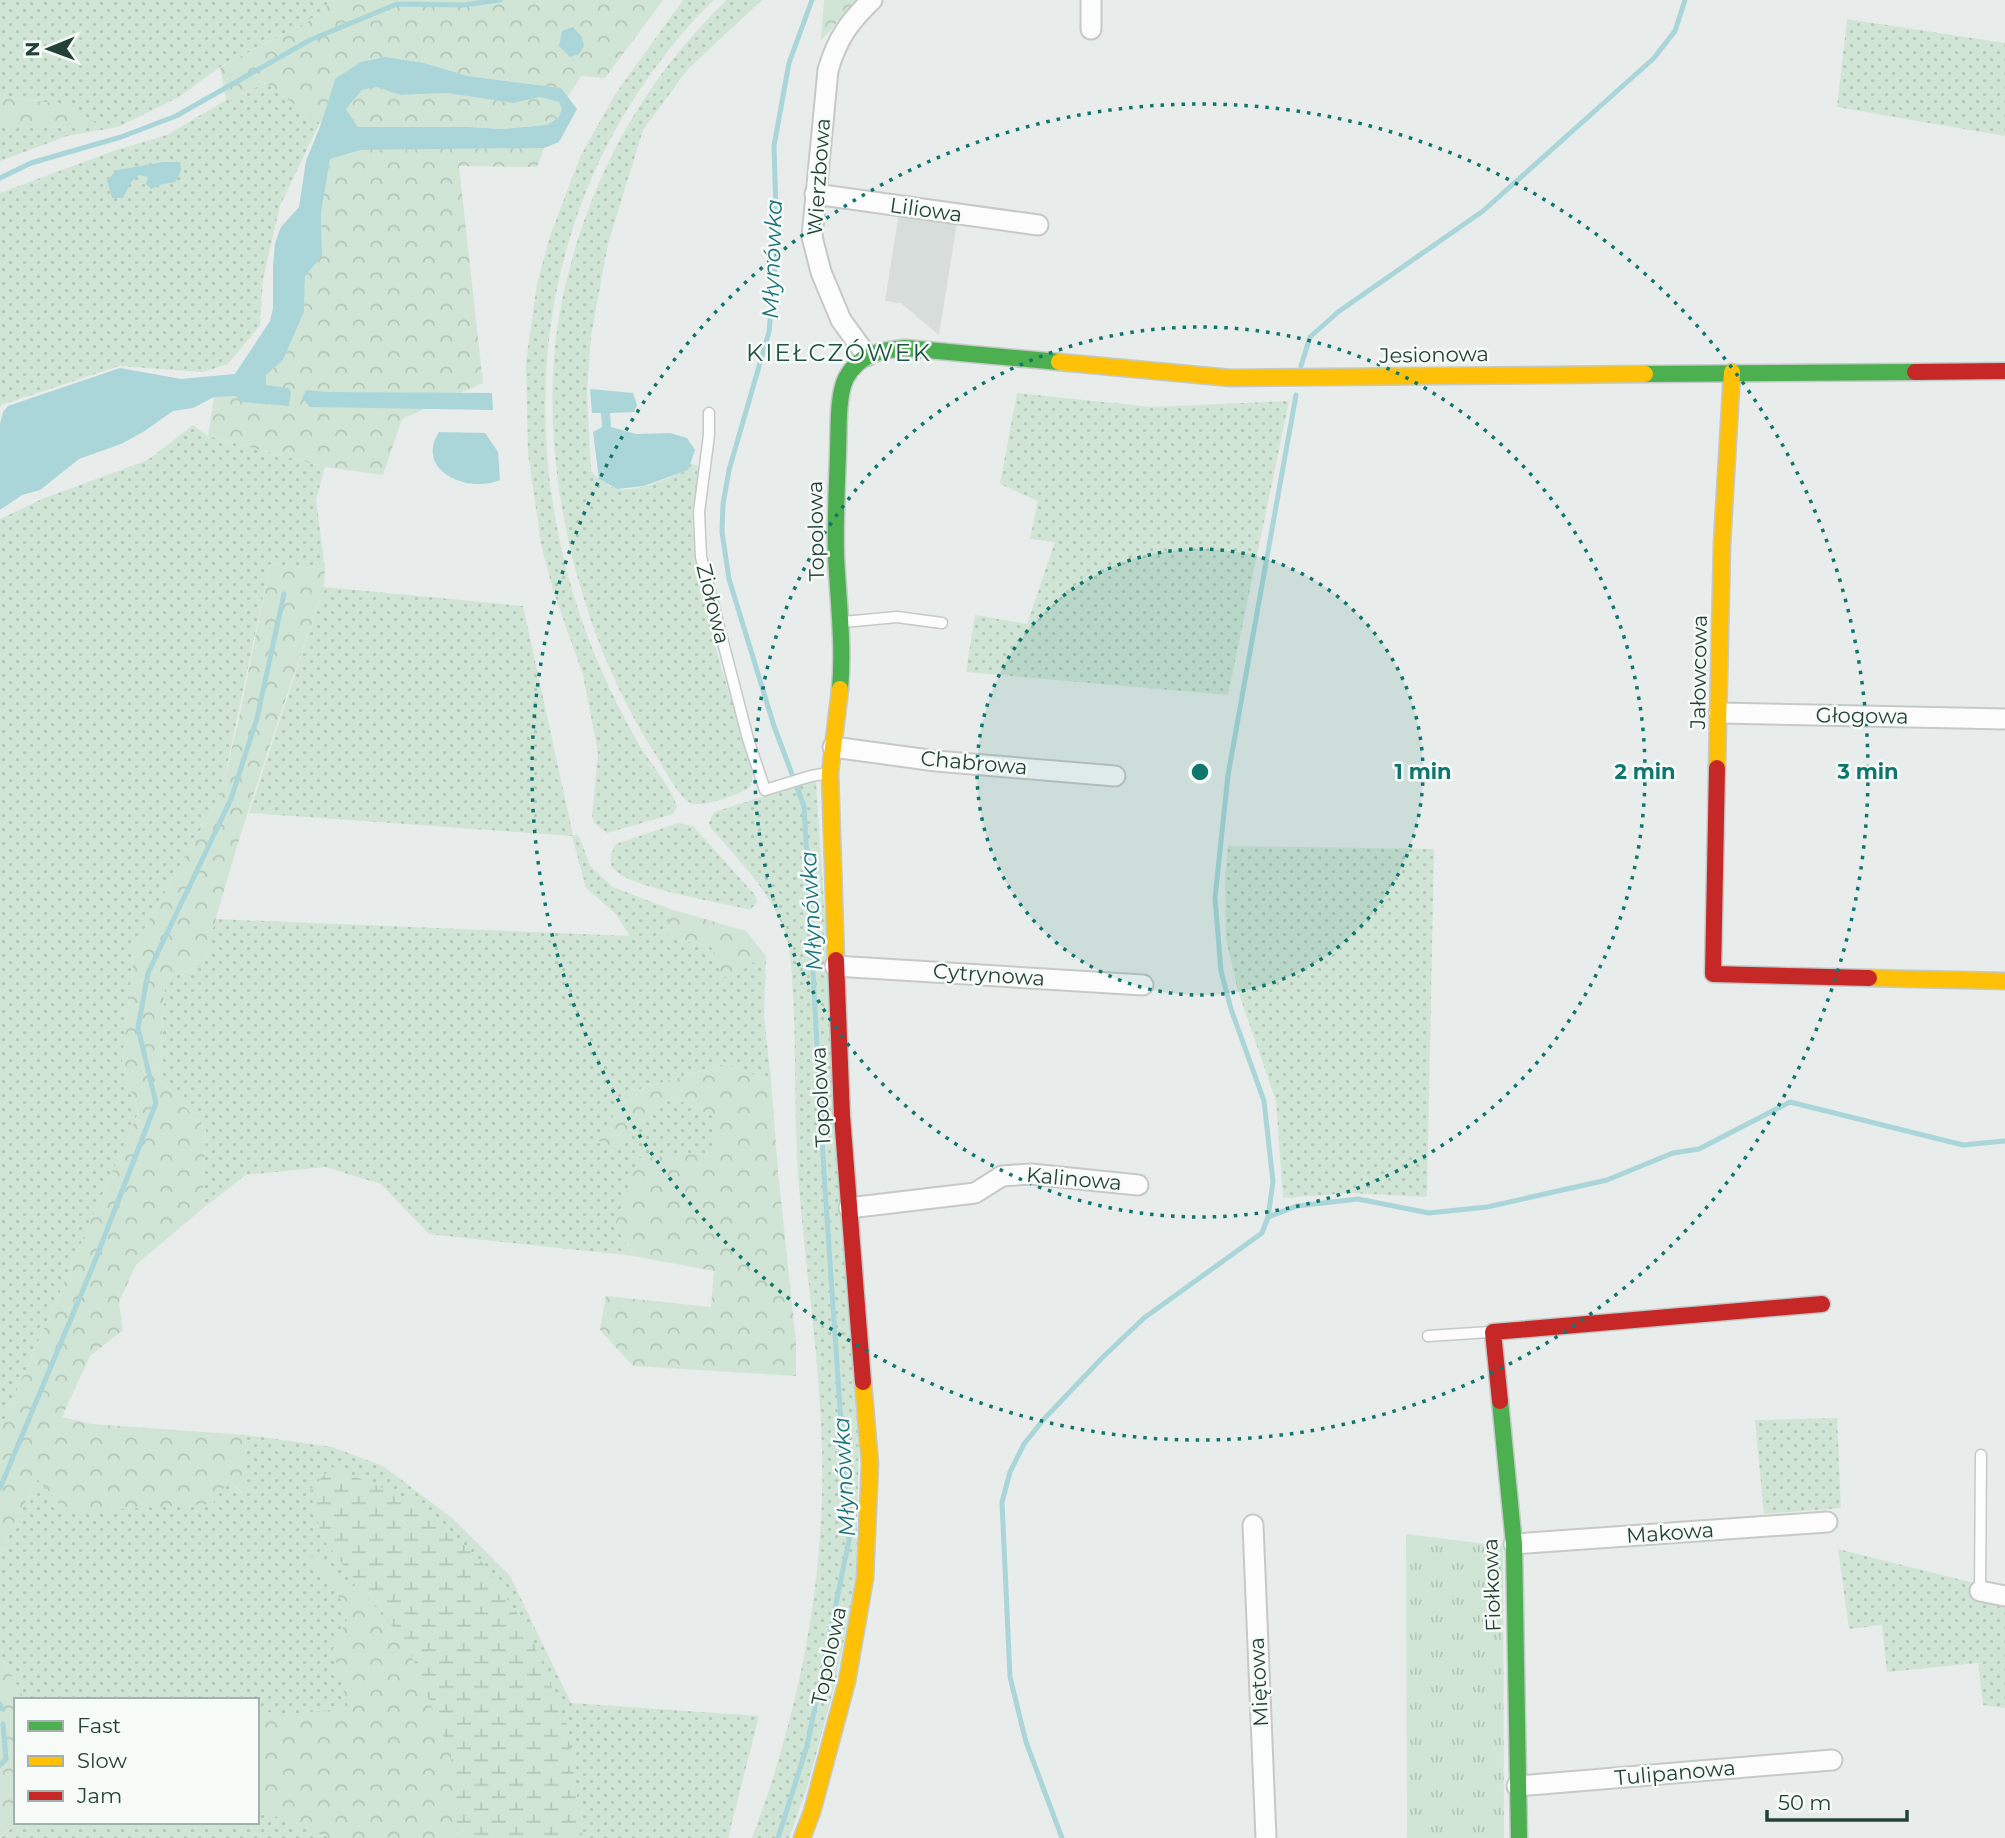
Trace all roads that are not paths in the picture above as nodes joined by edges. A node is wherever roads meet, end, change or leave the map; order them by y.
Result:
1 (872, 0) edge
2 (1091, 0) edge
3 (1091, 29) dead end
4 (815, 194) junction
5 (1038, 225) dead end
6 (867, 356) junction
7 (2005, 371) edge
8 (1732, 372) junction
9 (709, 413) dead end
10 (839, 623) junction
11 (942, 623) dead end
12 (1719, 713) junction
13 (2005, 719) edge
14 (833, 747) junction
15 (830, 773) junction
16 (1115, 776) dead end
17 (835, 966) junction
18 (2005, 981) edge
19 (1143, 985) dead end
20 (1138, 1185) dead end
21 (849, 1208) junction
22 (1822, 1304) dead end
23 (1493, 1332) junction
24 (1428, 1336) dead end
25 (1982, 1455) dead end
26 (1826, 1522) dead end
27 (1253, 1525) dead end
28 (1514, 1544) junction
29 (1980, 1591) joint
30 (2005, 1596) edge
31 (1832, 1760) dead end
32 (1517, 1786) junction
33 (802, 1838) edge
34 (1266, 1838) edge
35 (1519, 1838) edge

1 - 4 street, Wierzbowa
2 - 3 street
4 - 5 street, Liliowa
4 - 6 street, Wierzbowa
6 - 8 street, Jesionowa
6 - 10 street, Topolowa
7 - 8 street, Jesionowa
8 - 12 street, Jałowcowa
9 - 15 lane, Ziołowa
10 - 11 lane
10 - 14 street, Topolowa
12 - 13 street, Głogowa
12 - 18 street, Jałowcowa
14 - 15 street, Topolowa
14 - 16 street, Chabrowa
15 - 17 street, Topolowa
17 - 19 street, Cytrynowa
17 - 21 street, Topolowa
20 - 21 street, Kalinowa
21 - 33 street, Topolowa
22 - 23 street
23 - 24 lane
23 - 28 street, Fiołkowa
25 - 29 lane
26 - 28 street, Makowa
27 - 34 street, Miętowa
28 - 32 street, Fiołkowa
29 - 30 street
31 - 32 street, Tulipanowa
32 - 35 street, Fiołkowa

